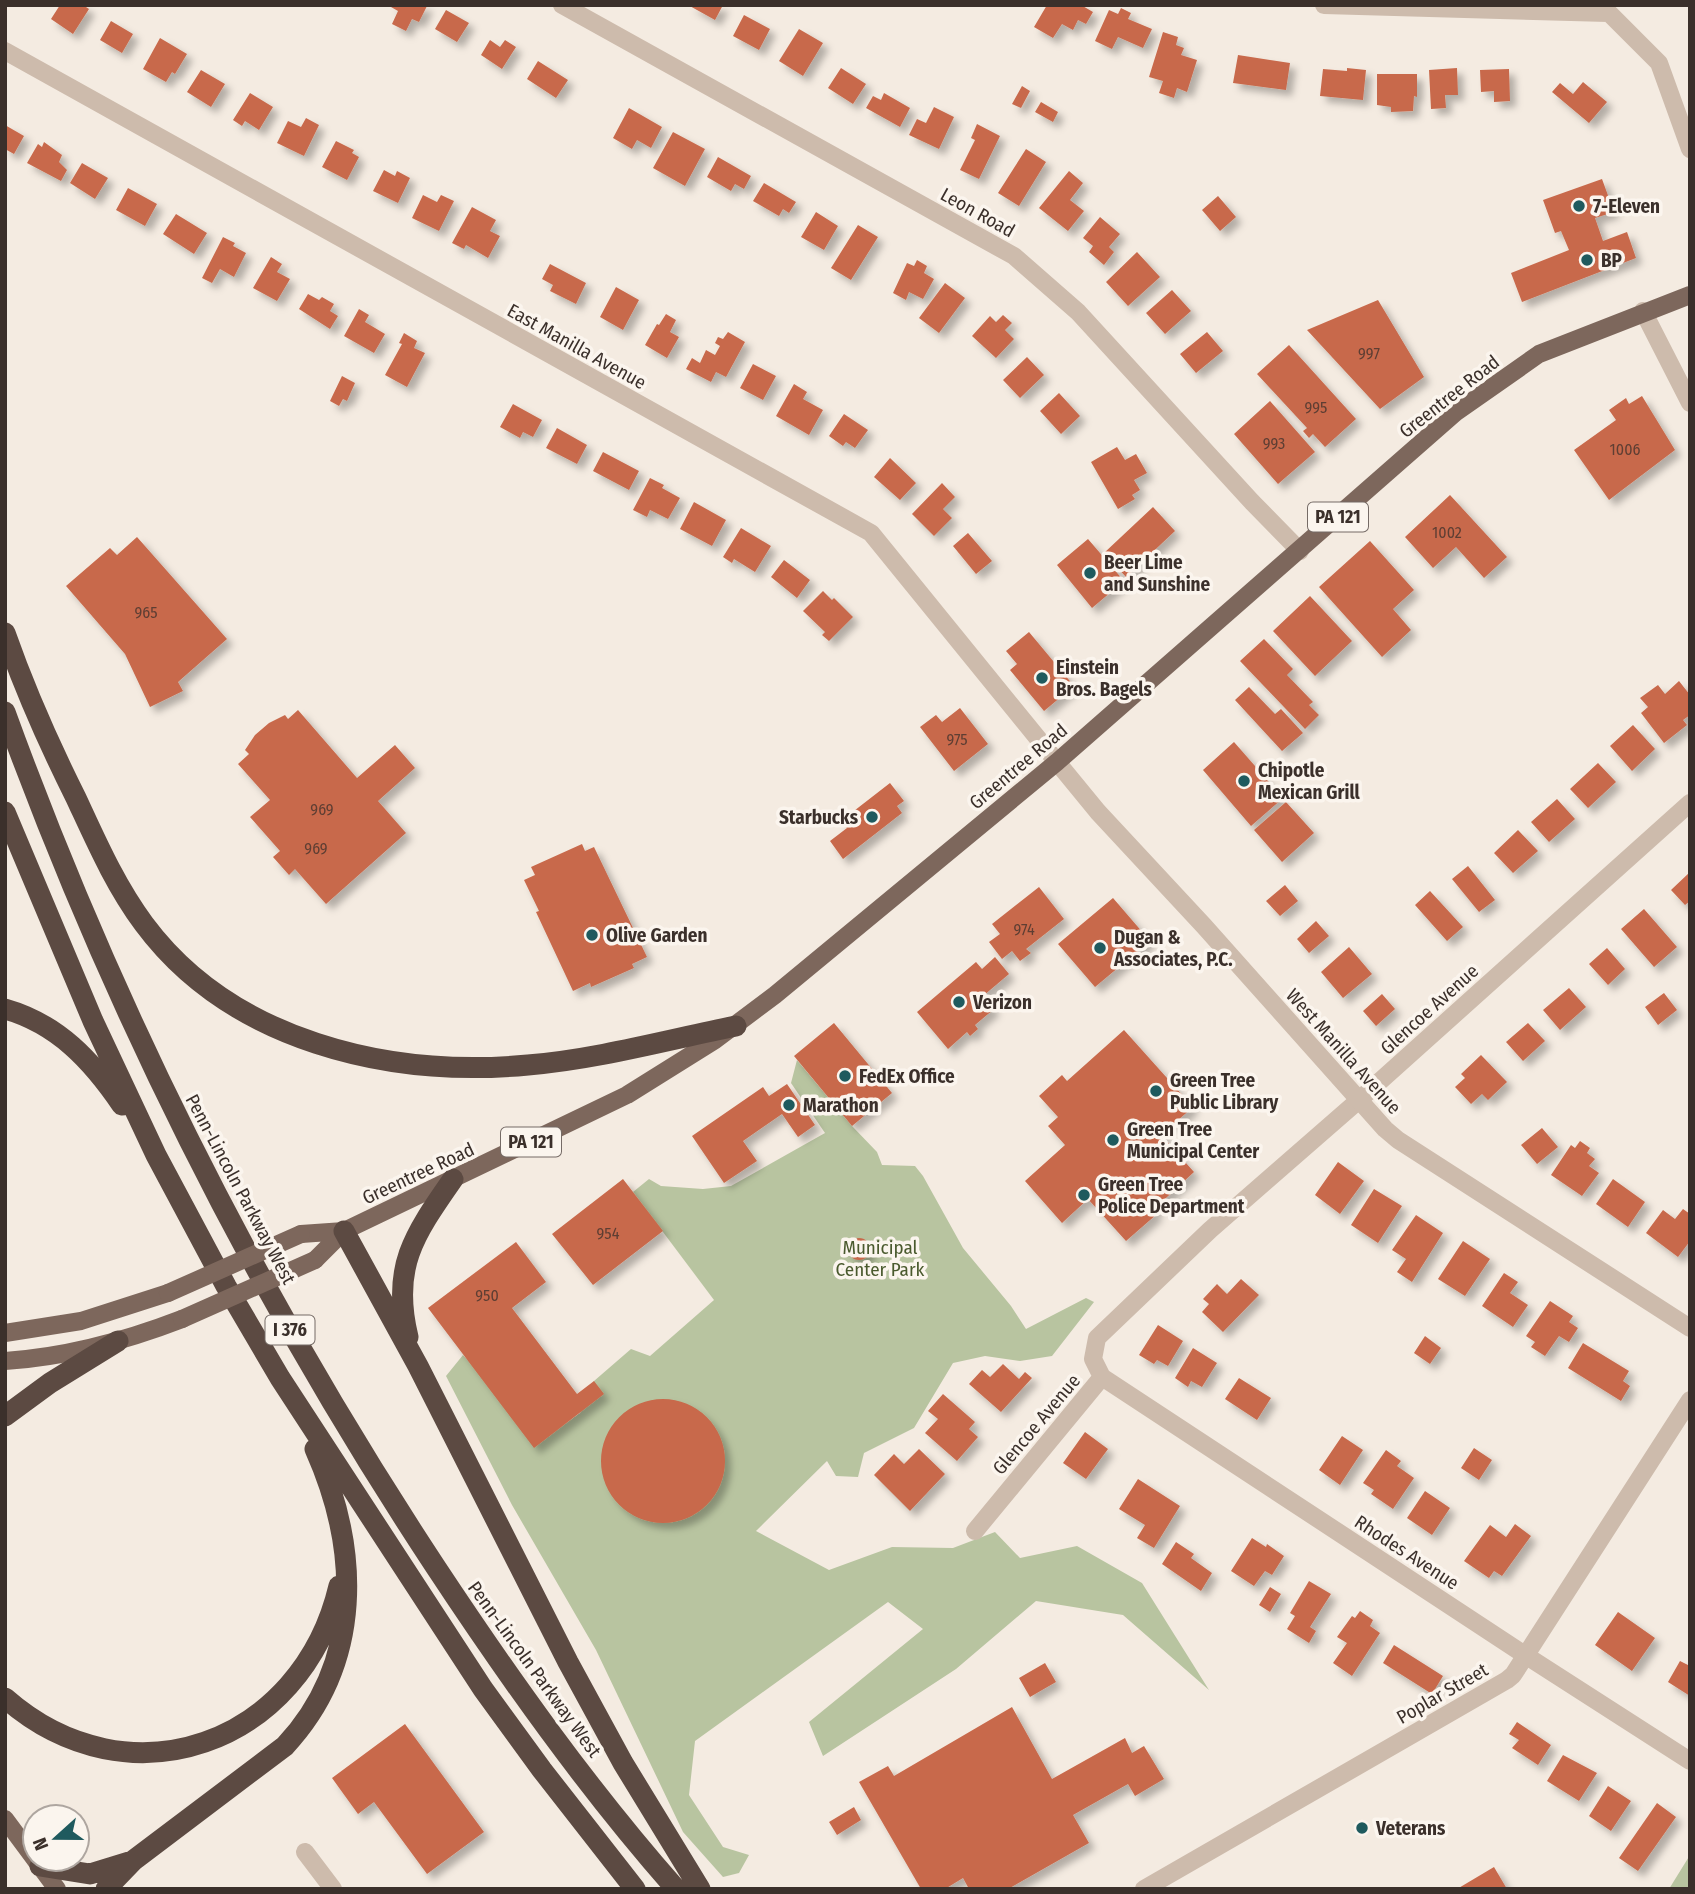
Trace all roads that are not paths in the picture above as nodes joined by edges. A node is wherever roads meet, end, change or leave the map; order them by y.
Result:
1 (562, 5) edge
2 (1324, 5) edge
3 (1514, 8) edge
4 (1605, 9) edge
5 (5, 51) edge
6 (1690, 149) edge
7 (1690, 295) edge
8 (1643, 312) junction
9 (1690, 403) edge
10 (1300, 551) junction
11 (5, 633) edge
12 (5, 712) edge
13 (1057, 762) junction
14 (1690, 803) edge
15 (5, 812) edge
16 (5, 1009) edge
17 (736, 1026) junction
18 (1359, 1100) junction
19 (156, 1154) junction
20 (453, 1179) junction
21 (344, 1231) junction
22 (1690, 1328) edge
23 (5, 1333) edge
24 (118, 1341) junction
25 (5, 1361) edge
26 (418, 1366) junction
27 (1102, 1377) junction
28 (280, 1378) junction
29 (1690, 1400) edge
30 (5, 1416) edge
31 (975, 1531) dead end
32 (343, 1539) junction
33 (1525, 1655) junction
34 (5, 1698) edge
35 (1690, 1761) edge
36 (5, 1819) edge
37 (21, 1840) edge
38 (305, 1852) dead end
39 (134, 1860) junction
40 (45, 1873) edge
41 (84, 1873) edge
42 (57, 1889) edge
43 (107, 1889) edge
44 (333, 1889) edge
45 (635, 1889) edge
46 (676, 1889) edge
47 (700, 1889) edge
48 (1144, 1889) edge

1 - 10 street, Leon Road
2 - 3 street
3 - 4 street
4 - 6 street
5 - 13 street, East Manilla Avenue
7 - 8 main road, Greentree Road / PA 121
8 - 9 street
8 - 10 main road, Greentree Road / PA 121
10 - 13 main road, Greentree Road / PA 121
11 - 17 highway
12 - 46 highway, Penn-Lincoln Parkway West / I 376
13 - 17 main road, Greentree Road / PA 121
13 - 18 street, West Manilla Avenue
14 - 18 street, Glencoe Avenue
15 - 19 highway, I 376
16 - 19 highway
17 - 20 main road, Greentree Road / PA 121
18 - 22 street, West Manilla Avenue
18 - 27 street, Glencoe Avenue
19 - 28 highway, I 376
20 - 21 main road, Greentree Road / PA 121
20 - 26 highway
21 - 23 main road, Greentree Road / PA 121, bridge
21 - 24 main road, Greentree Road / PA 121, bridge
21 - 26 highway
24 - 25 main road, Greentree Road / PA 121
24 - 30 highway
26 - 47 highway
27 - 31 street, Glencoe Avenue
27 - 33 street, Rhodes Avenue
28 - 32 highway
28 - 45 highway, I 376
29 - 33 street, Poplar Street
32 - 34 highway
32 - 39 highway
33 - 35 street, Rhodes Avenue
33 - 48 street, Poplar Street
36 - 37 main road
38 - 44 street
39 - 41 highway
39 - 43 highway
40 - 42 main road

